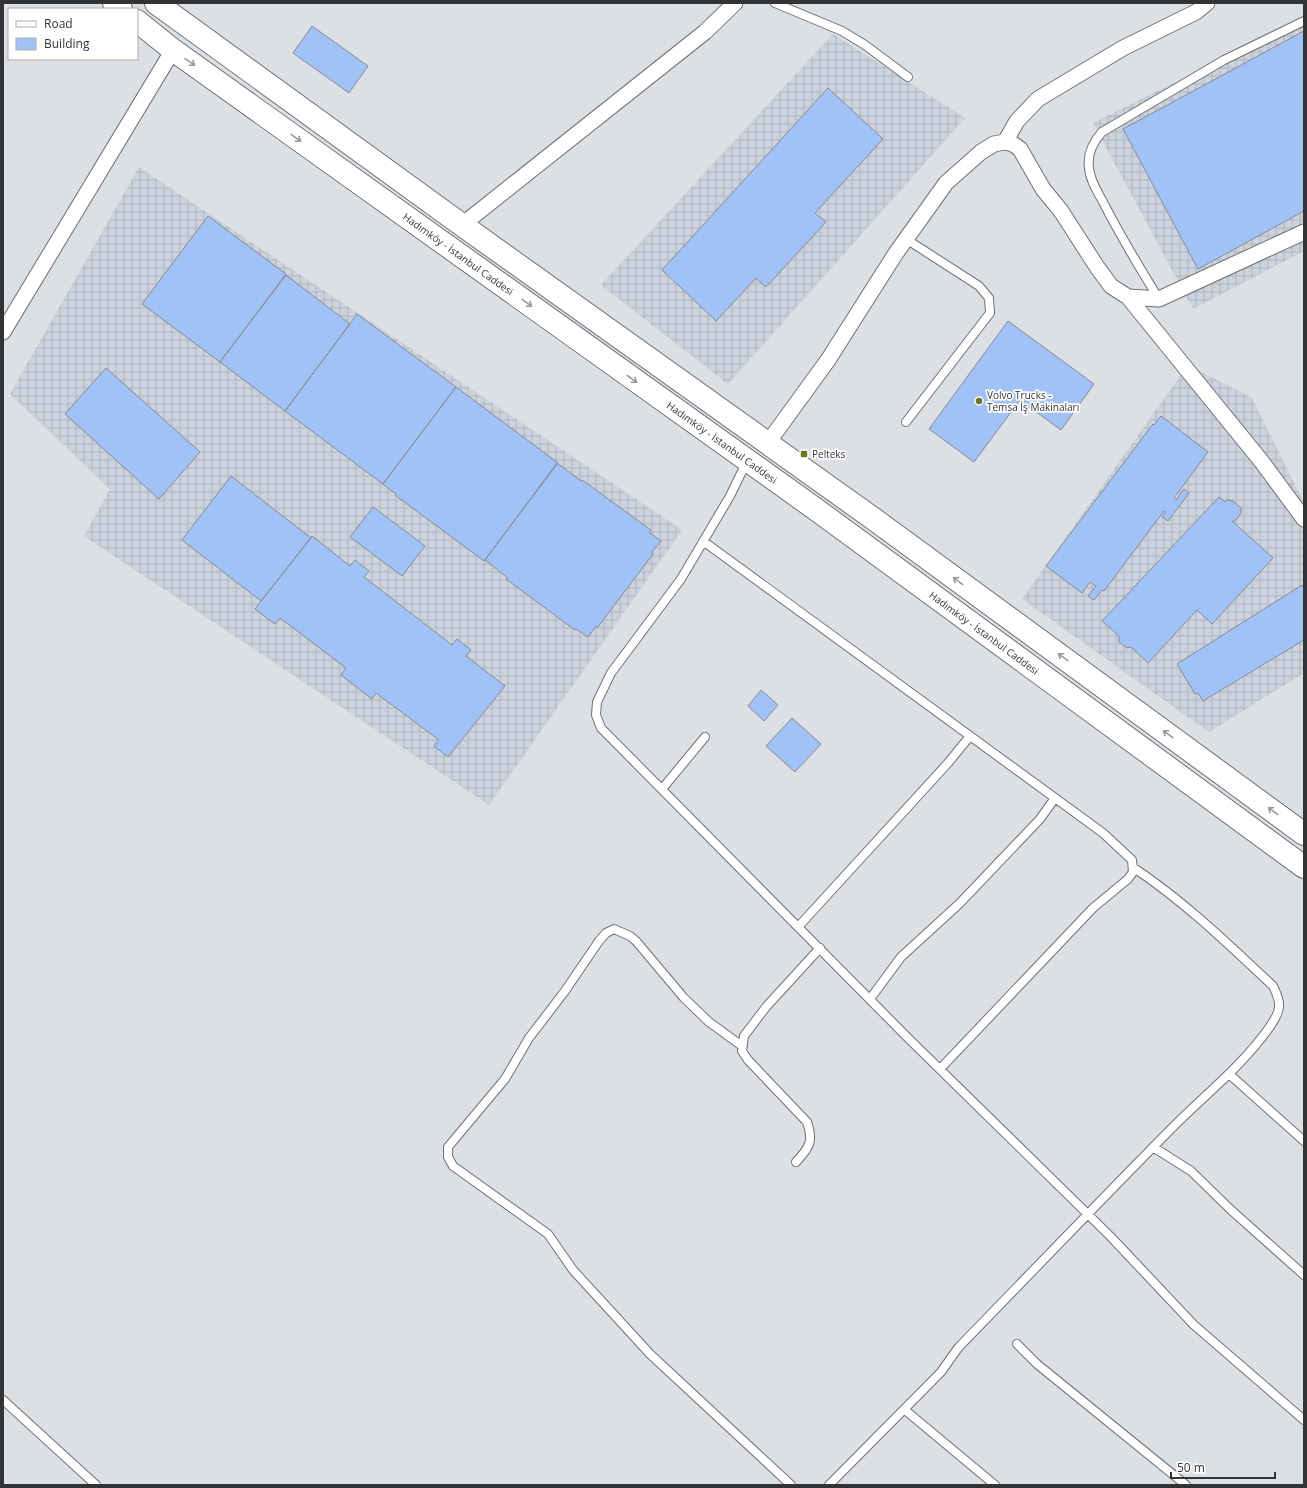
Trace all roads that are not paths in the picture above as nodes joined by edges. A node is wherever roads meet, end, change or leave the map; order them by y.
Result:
1 (156, 3) edge
2 (735, 3) edge
3 (775, 3) edge
4 (1207, 3) edge
5 (1304, 21) edge
6 (138, 22) edge
7 (173, 50) junction
8 (908, 77) dead end
9 (1005, 142) junction
10 (462, 225) junction
11 (1304, 232) edge
12 (906, 239) junction
13 (1128, 297) junction
14 (1159, 299) junction
15 (3, 332) edge
16 (906, 422) dead end
17 (767, 444) junction
18 (747, 460) junction
19 (1304, 519) edge
20 (703, 541) junction
21 (970, 736) junction
22 (705, 737) dead end
23 (662, 789) junction
24 (1056, 798) junction
25 (1304, 834) edge
26 (1304, 867) edge
27 (1134, 868) junction
28 (798, 927) junction
29 (820, 948) junction
30 (870, 999) junction
31 (742, 1046) junction
32 (940, 1070) junction
33 (1229, 1074) junction
34 (1304, 1141) edge
35 (1153, 1147) junction
36 (796, 1162) dead end
37 (1087, 1214) junction
38 (1304, 1275) edge
39 (1017, 1344) dead end
40 (3, 1400) edge
41 (905, 1410) junction
42 (1304, 1420) edge
43 (96, 1485) edge
44 (791, 1485) edge
45 (829, 1485) edge
46 (995, 1485) edge
47 (1186, 1485) edge

1 - 10 main road
2 - 10 street
3 - 8 lane
4 - 9 street
5 - 14 lane
6 - 7 main road, Hadımköy - İstanbul Caddesi
7 - 15 street
7 -> 18 main road, Hadımköy - İstanbul Caddesi
9 - 12 street
9 - 13 street
10 - 17 main road
11 - 14 street
12 - 16 lane
12 - 17 street
13 - 14 street
13 - 19 street
25 -> 17 main road
18 - 20 lane
18 - 26 main road, Hadımköy - İstanbul Caddesi
20 - 21 lane
20 - 23 lane
21 - 24 lane
21 - 28 lane
22 - 23 lane
23 - 28 lane
24 - 27 lane
24 - 30 lane
27 - 32 lane
27 - 33 lane
28 - 29 lane
29 - 30 lane
29 - 31 lane
30 - 32 lane
31 - 36 lane
31 - 44 lane
32 - 37 lane
33 - 34 lane
33 - 35 lane
35 - 37 lane
35 - 38 lane
37 - 41 lane
37 - 42 lane
39 - 47 lane
40 - 43 lane
41 - 45 lane
41 - 46 lane

